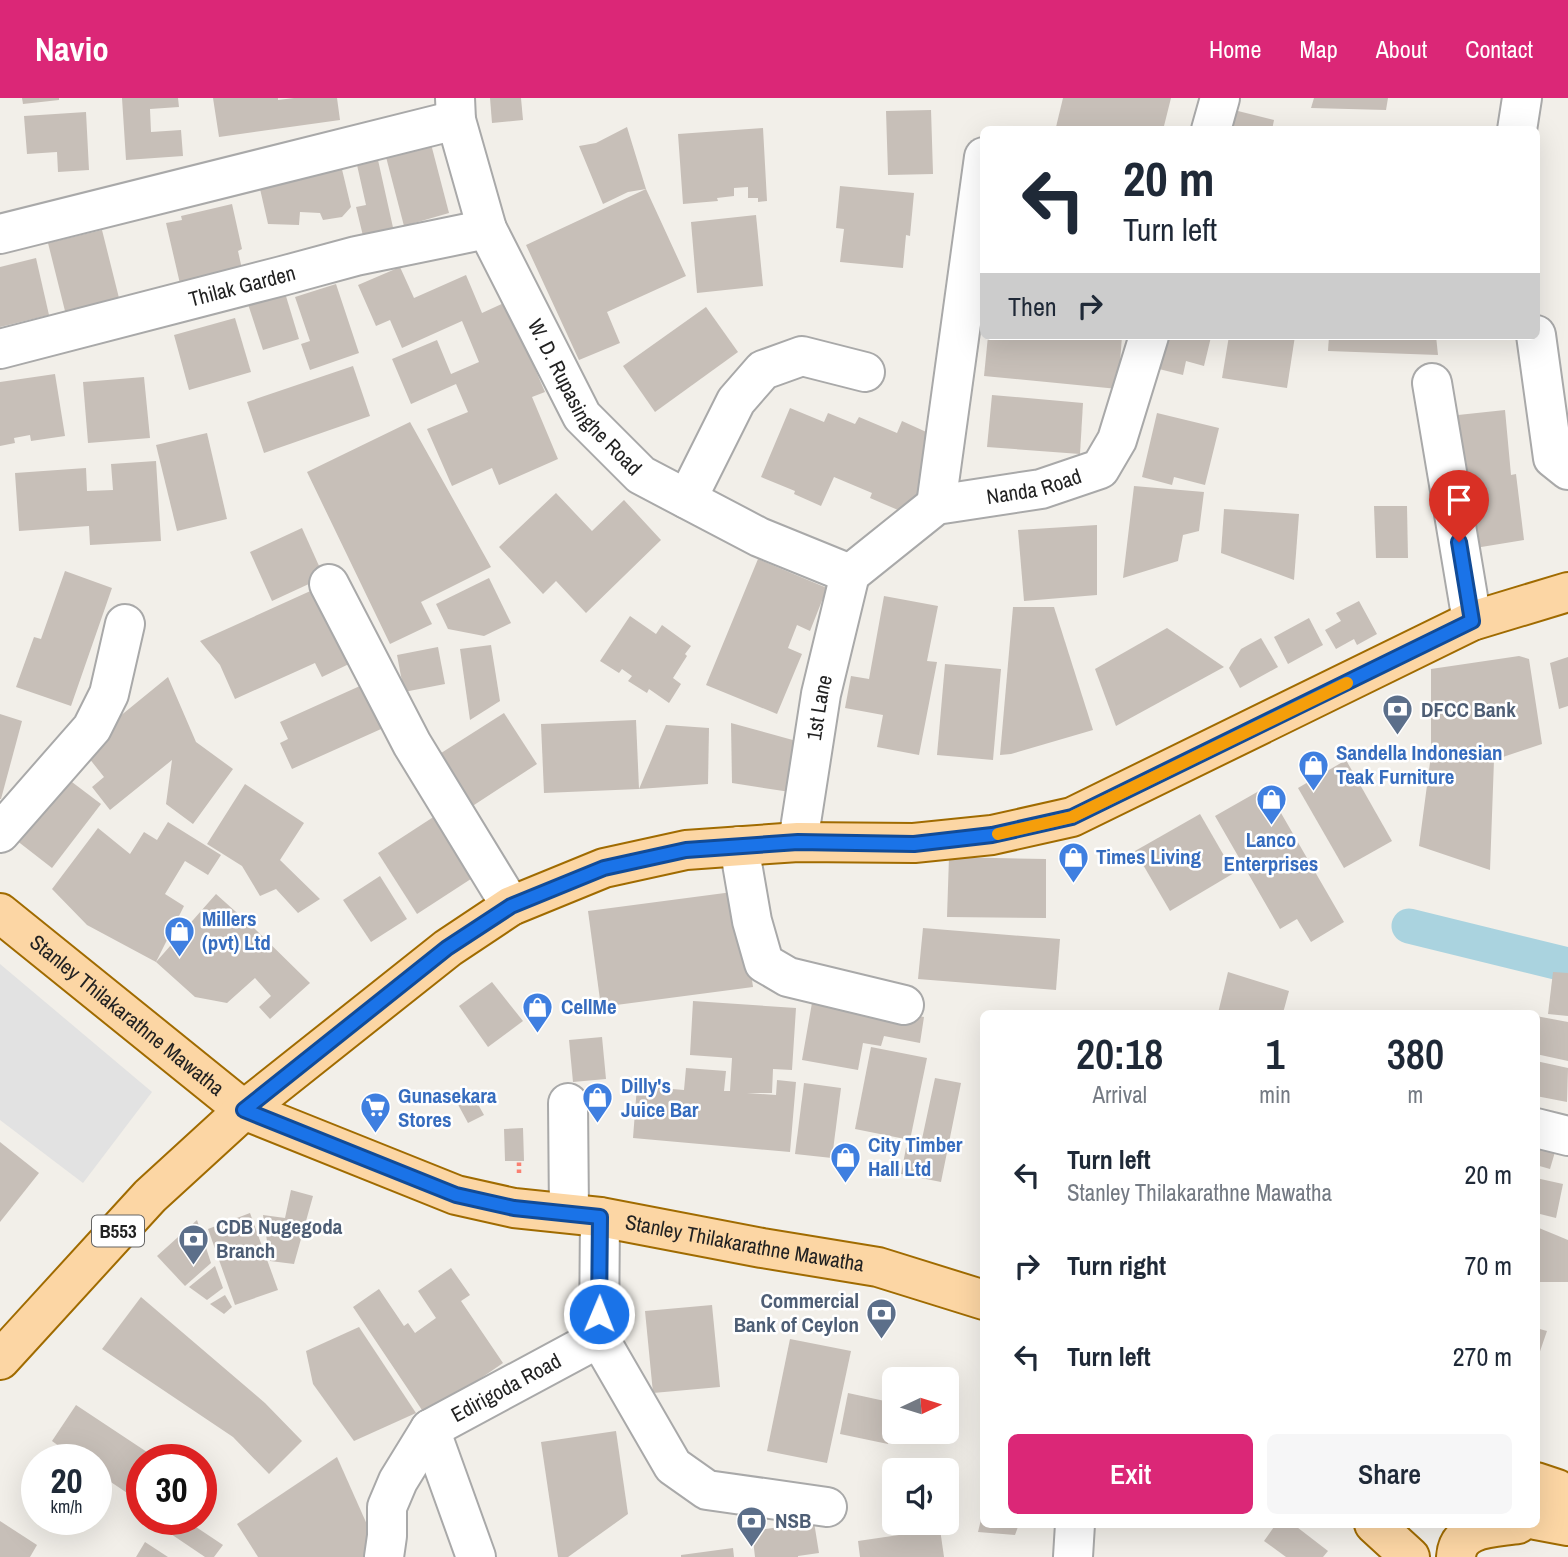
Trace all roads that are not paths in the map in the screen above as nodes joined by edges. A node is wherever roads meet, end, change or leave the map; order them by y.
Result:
1 (1220, 98) edge
2 (1522, 98) edge
3 (456, 109) edge
4 (1211, 126) edge
5 (1518, 126) edge
6 (980, 186) edge
7 (487, 229) junction
8 (0, 234) edge
9 (1148, 340) edge
10 (1537, 340) edge
11 (0, 349) edge
12 (865, 372) dead end
13 (1432, 383) dead end
14 (1568, 470) edge
15 (687, 499) junction
16 (936, 505) junction
17 (850, 574) junction
18 (329, 584) dead end
19 (1568, 592) edge
20 (1472, 621) junction
21 (125, 624) dead end
22 (0, 832) edge
23 (798, 842) junction
24 (739, 846) junction
25 (511, 906) junction
26 (0, 913) edge
27 (904, 1005) dead end
28 (568, 1103) dead end
29 (244, 1110) junction
30 (1540, 1129) edge
31 (1568, 1136) edge
32 (585, 1215) junction
33 (980, 1299) edge
34 (599, 1338) junction
35 (0, 1360) edge
36 (430, 1429) junction
37 (1540, 1483) edge
38 (1568, 1496) edge
39 (827, 1507) dead end
40 (1075, 1528) edge
41 (1378, 1528) edge
42 (1499, 1528) edge
43 (384, 1557) edge
44 (476, 1557) edge
45 (1073, 1557) edge
46 (1410, 1557) edge
47 (1456, 1557) edge

1 - 4 street
2 - 5 street
3 - 7 street, W. D. Rupasinghe Road
3 - 8 street
6 - 16 street
7 - 11 street, Thilak Garden
7 - 15 street, W. D. Rupasinghe Road
9 - 16 street, Nanda Road
10 - 14 street
12 - 15 street
13 - 20 street
15 - 17 street, W. D. Rupasinghe Road
16 - 17 street
17 - 23 street, 1st Lane
18 - 25 street
19 - 20 main road
20 - 23 main road
21 - 22 street
23 - 24 main road
24 - 25 main road
24 - 27 street
25 - 29 main road
26 - 29 main road, Stanley Thilakarathne Mawatha
28 - 32 street
29 - 32 main road, Stanley Thilakarathne Mawatha
29 - 35 main road, B553
30 - 31 street
32 - 33 main road, Stanley Thilakarathne Mawatha
32 - 34 street
34 - 36 street, Edirigoda Road
34 - 39 street
36 - 43 street, Edirigoda Road
36 - 44 street
37 - 38 main road
40 - 45 street
41 - 46 main road
42 - 47 main road

